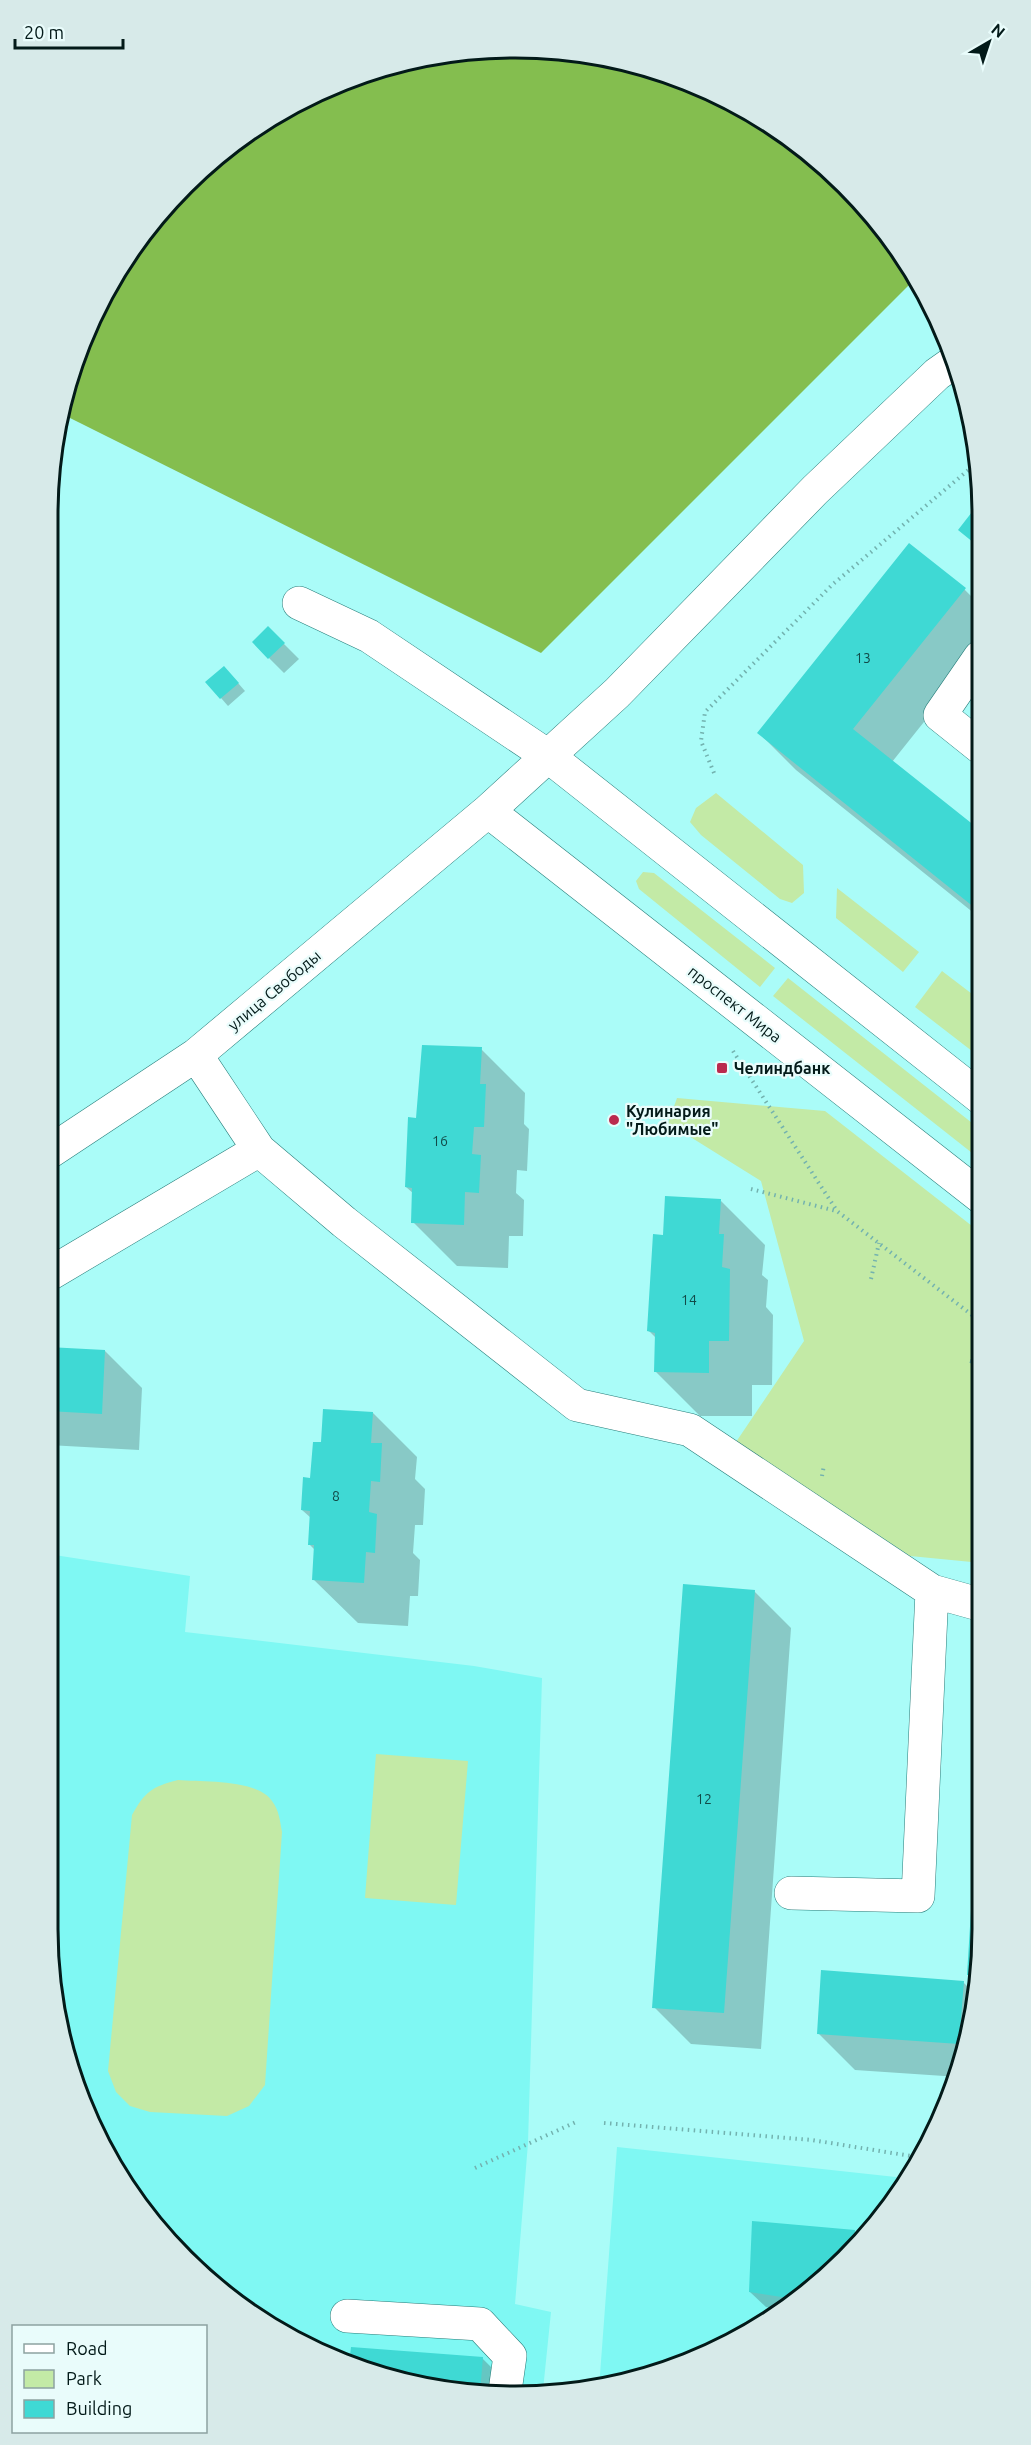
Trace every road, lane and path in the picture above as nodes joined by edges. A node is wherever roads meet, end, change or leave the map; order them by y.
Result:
1 (947, 367) edge
2 (970, 468) edge
3 (299, 603) dead end
4 (972, 669) edge
5 (972, 741) edge
6 (548, 756) junction
7 (714, 773) dead end
8 (488, 811) junction
9 (733, 1050) dead end
10 (196, 1055) junction
11 (972, 1091) edge
12 (58, 1146) edge
13 (259, 1150) junction
14 (751, 1190) dead end
15 (972, 1190) edge
16 (837, 1211) junction
17 (879, 1243) junction
18 (58, 1269) edge
19 (871, 1279) dead end
20 (972, 1315) edge
21 (932, 1591) junction
22 (972, 1602) edge
23 (791, 1893) dead end
24 (576, 2122) dead end
25 (604, 2123) dead end
26 (912, 2156) edge
27 (476, 2168) dead end
28 (347, 2316) dead end
29 (506, 2386) edge

1 - 6 street, улица Свободы
2 - 7 path
3 - 6 street
4 - 5 street
6 - 8 street, улица Свободы
6 - 11 street
8 - 10 street, улица Свободы
8 - 15 street, проспект Мира
9 - 16 path
10 - 12 street, улица Свободы
10 - 13 street
13 - 18 street
13 - 21 street
14 - 16 path
16 - 17 path
17 - 19 path
17 - 20 path
21 - 22 street
21 - 23 street
24 - 27 path
25 - 26 path
28 - 29 street

